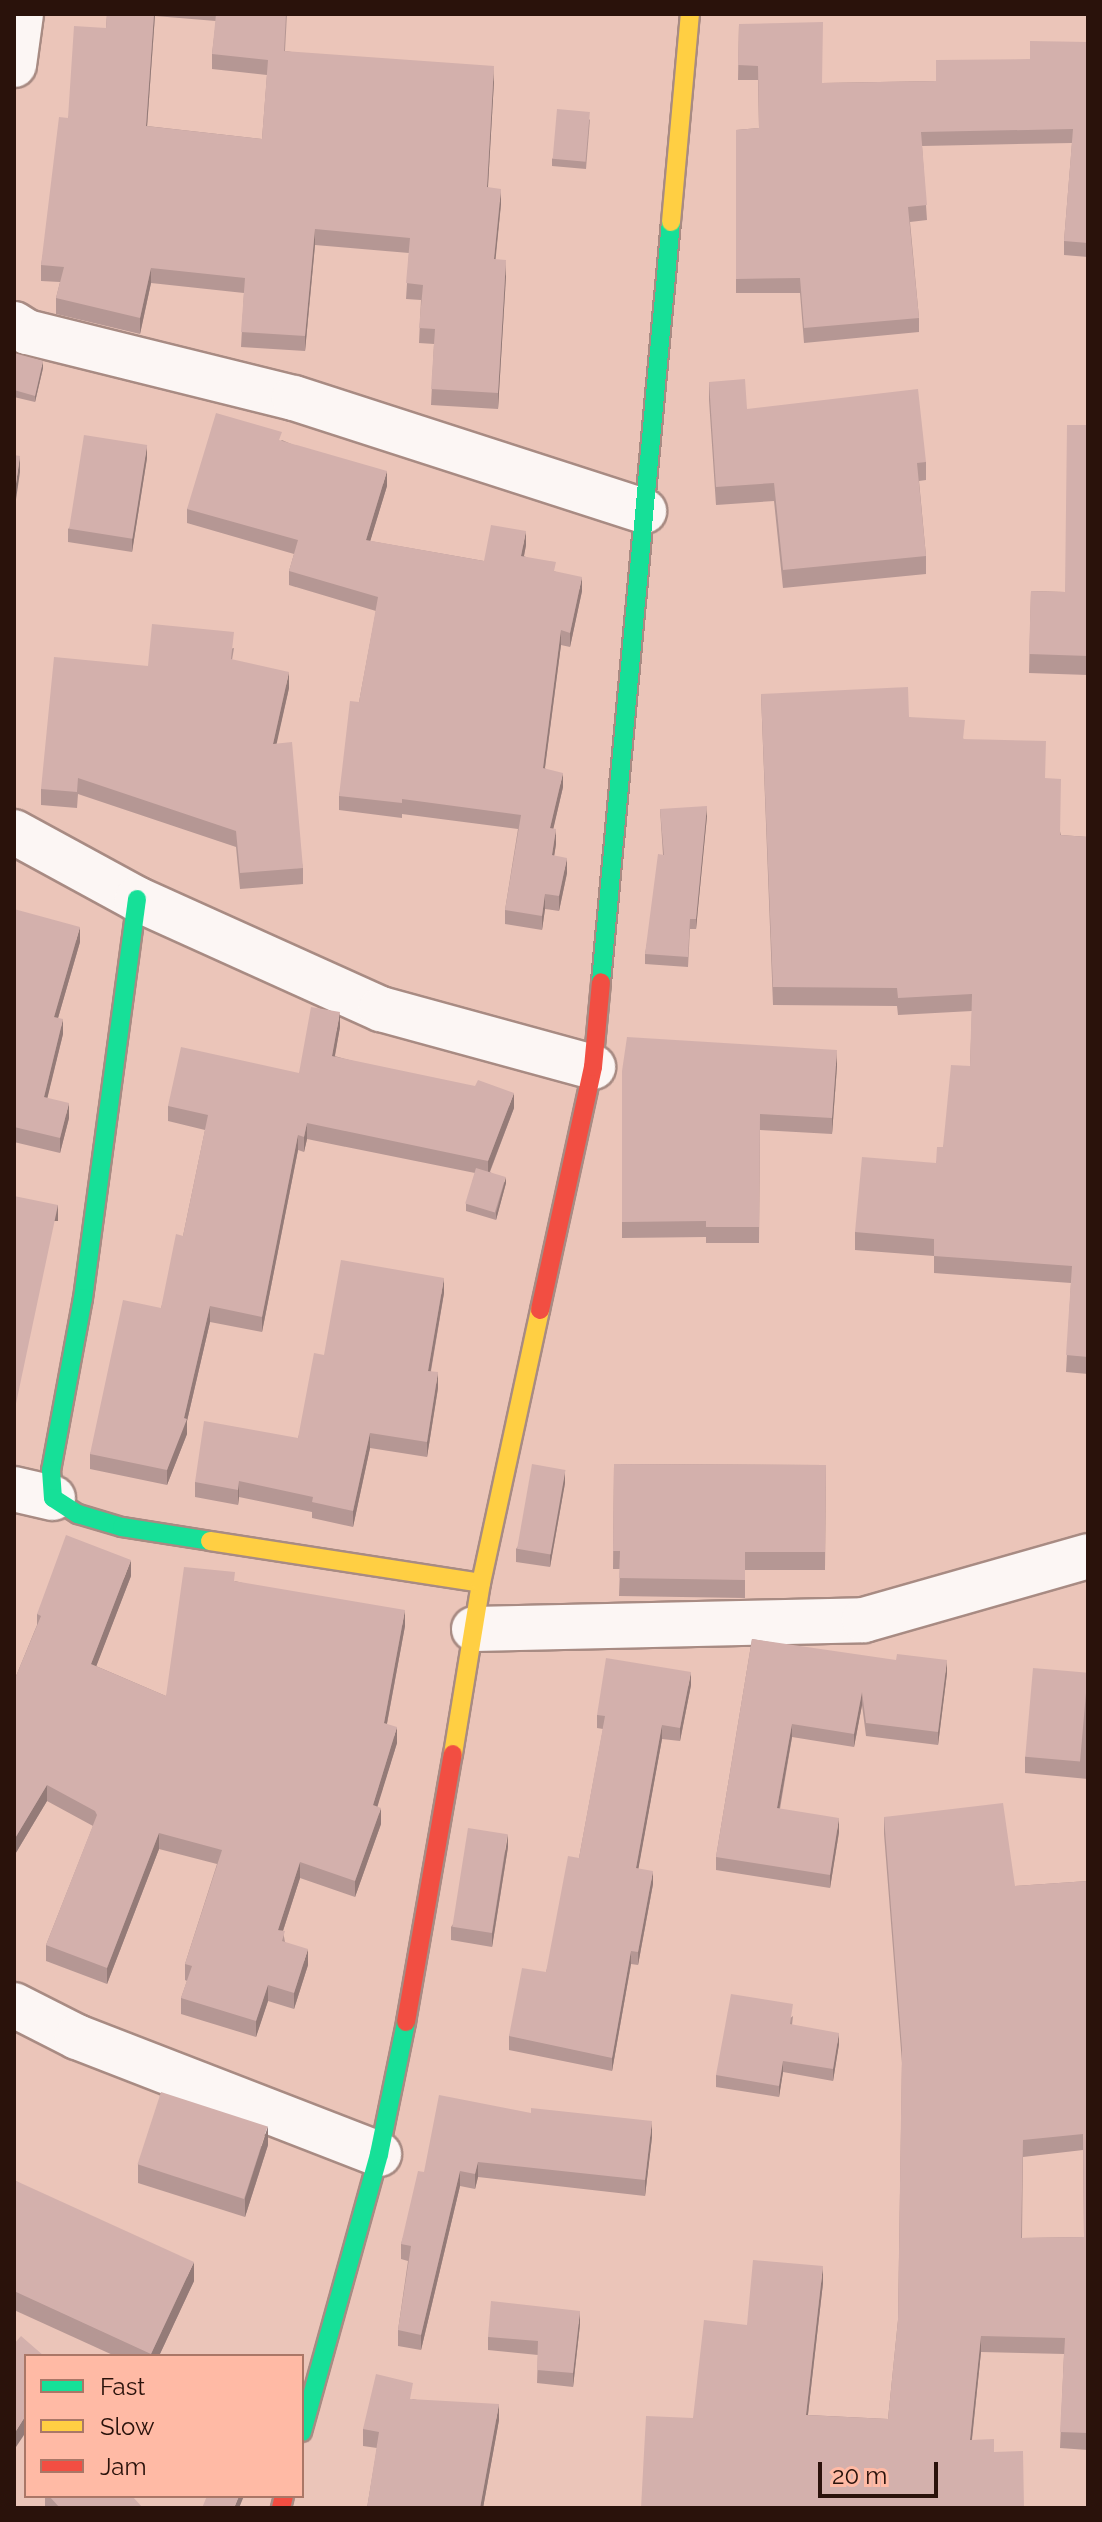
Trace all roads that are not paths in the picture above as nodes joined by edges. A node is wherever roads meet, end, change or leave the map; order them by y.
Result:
1 (690, 14) edge
2 (14, 324) edge
3 (644, 511) junction
4 (14, 832) edge
5 (137, 899) junction
6 (593, 1067) junction
7 (33, 1494) edge
8 (1088, 1556) edge
9 (481, 1583) junction
10 (474, 1629) junction
11 (17, 2012) edge
12 (379, 2154) junction
13 (304, 2425) edge

1 - 3 street
2 - 3 street
3 - 6 street
4 - 5 street
5 - 6 street
5 - 7 street
6 - 9 street
7 - 9 street
8 - 10 street
9 - 10 street
10 - 12 street
11 - 12 street
12 - 13 street

